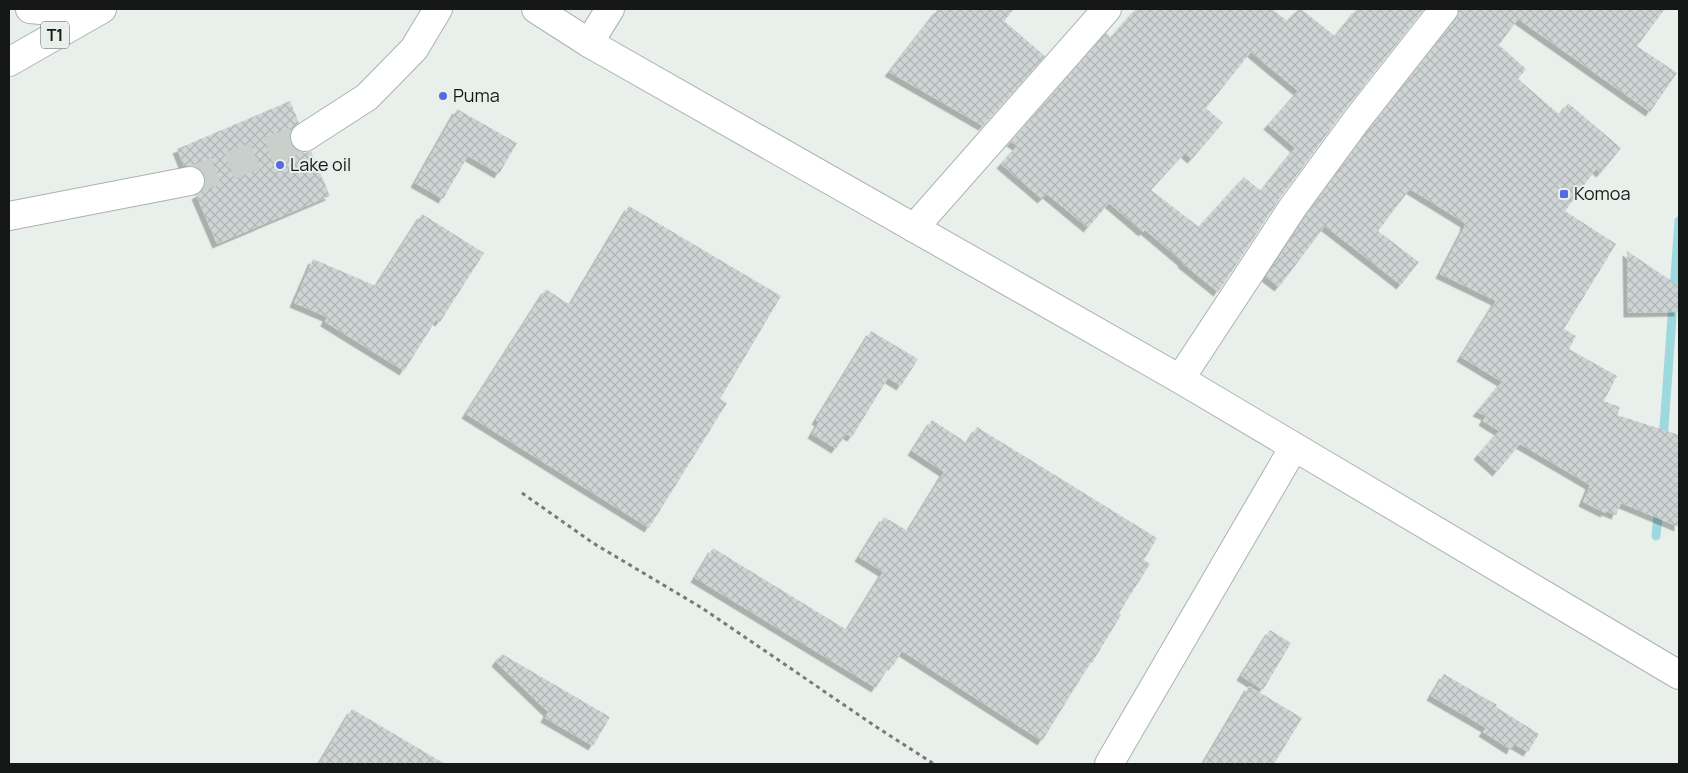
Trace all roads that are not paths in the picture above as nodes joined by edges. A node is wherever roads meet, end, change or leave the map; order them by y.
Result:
1 (30, 9) edge
2 (62, 9) edge
3 (102, 9) edge
4 (438, 9) edge
5 (536, 9) edge
6 (610, 9) edge
7 (1107, 9) edge
8 (1444, 9) edge
9 (589, 43) junction
10 (9, 62) edge
11 (305, 137) tunnel mouth
12 (190, 181) tunnel mouth
13 (9, 216) edge
14 (914, 228) junction
15 (1180, 379) junction
16 (1294, 447) junction
17 (1679, 675) edge
18 (1110, 764) edge

1 - 2 main road, T1
3 - 10 main road, T1
4 - 11 main road
5 - 9 main road
6 - 9 main road
7 - 14 main road
8 - 15 main road
9 - 14 main road
12 - 13 main road
14 - 15 main road
15 - 16 main road
16 - 17 main road
16 - 18 main road

